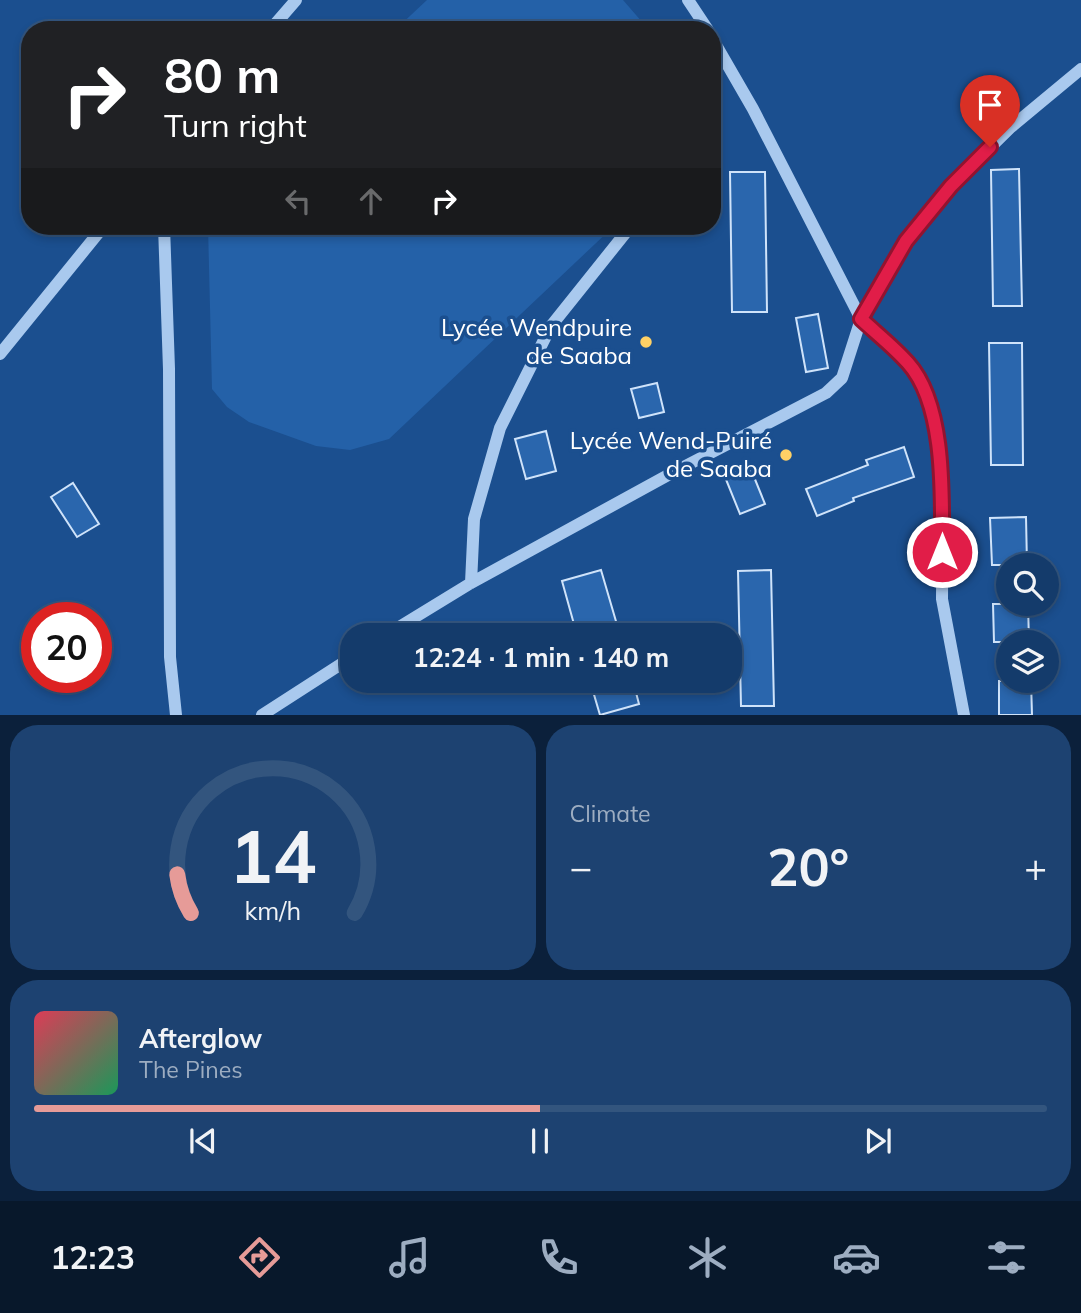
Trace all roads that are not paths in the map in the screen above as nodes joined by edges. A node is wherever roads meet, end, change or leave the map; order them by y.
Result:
1 (296, 0) edge
2 (688, 0) edge
3 (278, 21) edge
4 (702, 21) edge
5 (721, 54) edge
6 (1081, 68) edge
7 (97, 235) edge
8 (164, 235) edge
9 (624, 235) edge
10 (861, 319) junction
11 (0, 354) edge
12 (471, 583) junction
13 (406, 623) edge
14 (340, 665) edge
15 (176, 715) edge
16 (262, 715) edge
17 (964, 715) edge

1 - 3 street
2 - 4 street
5 - 10 street
6 - 10 street
7 - 11 street
8 - 15 street
9 - 12 street
10 - 12 street
10 - 17 street
12 - 13 street
14 - 16 street

